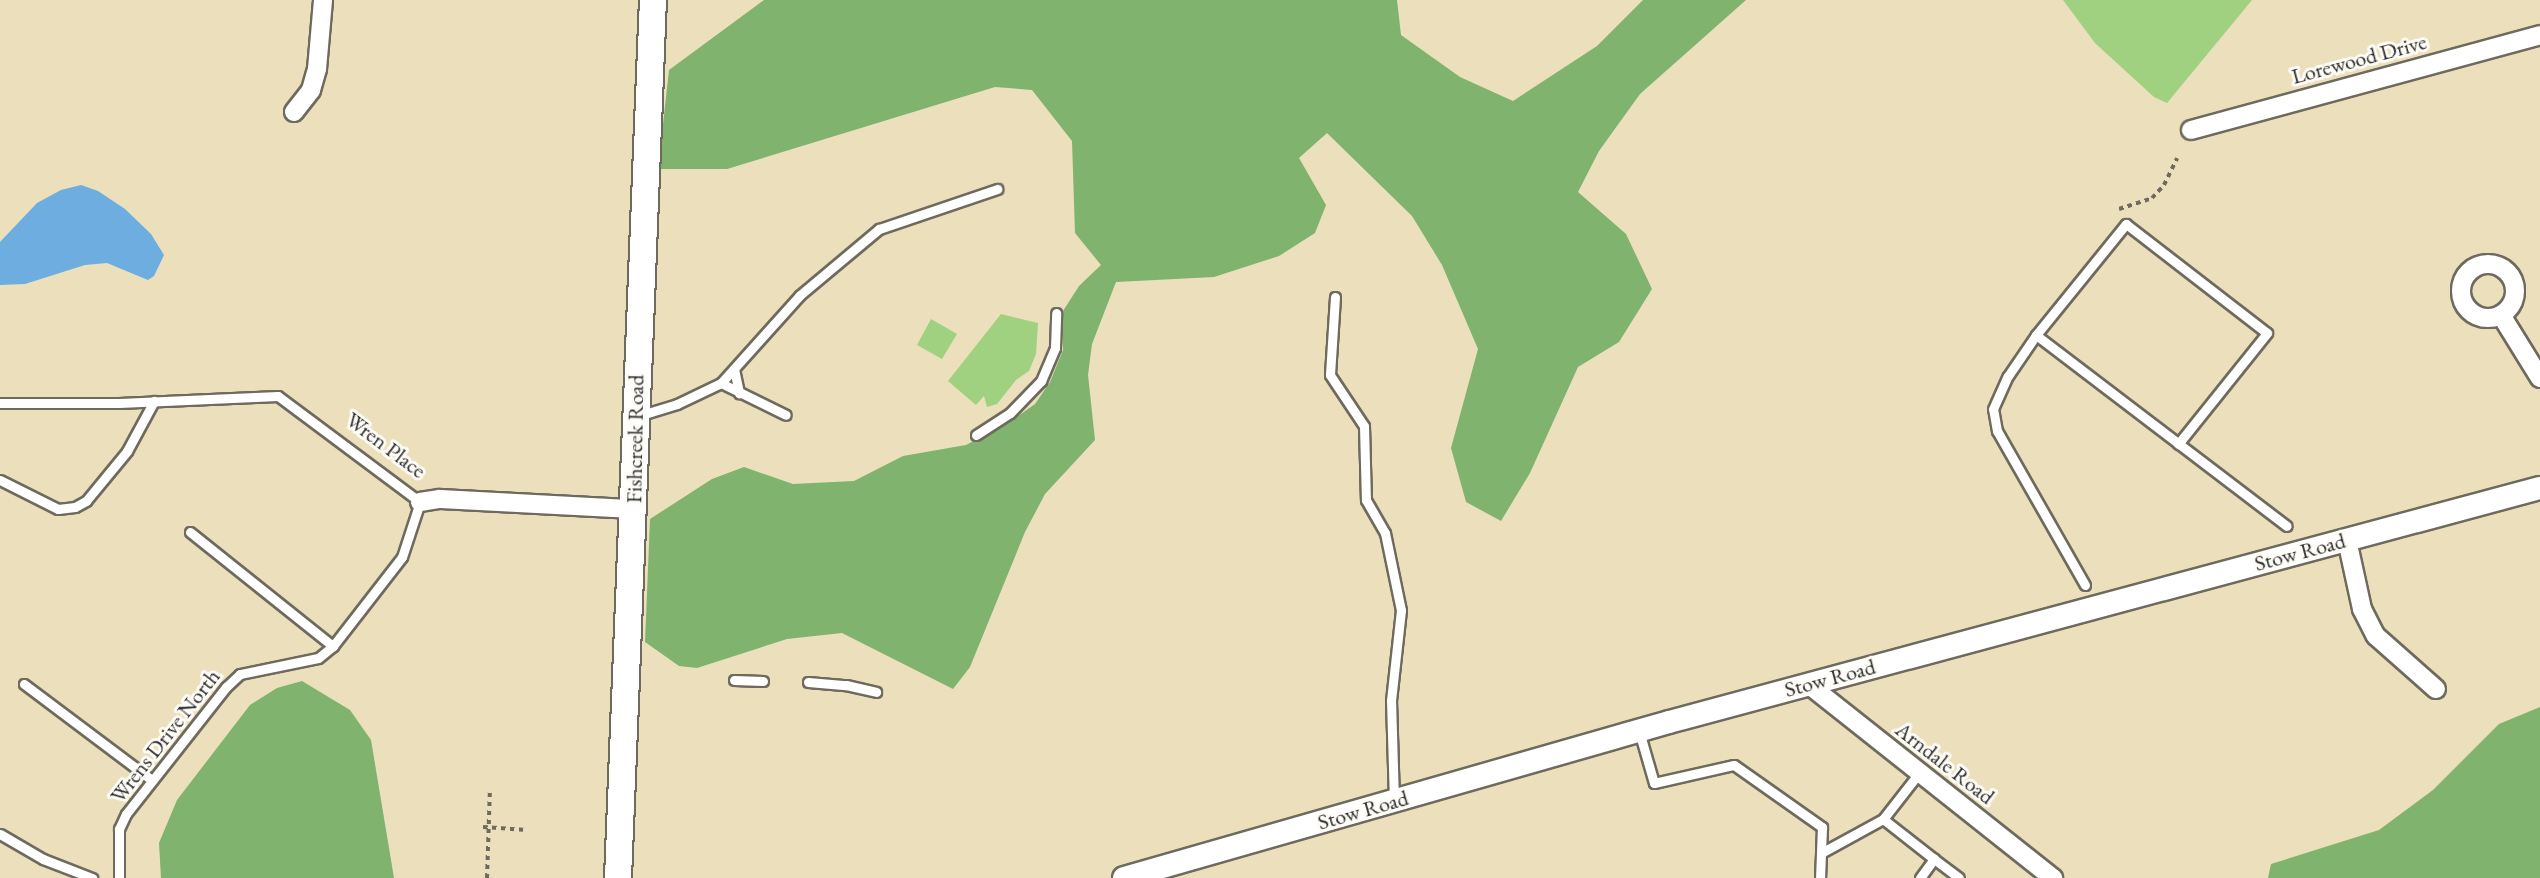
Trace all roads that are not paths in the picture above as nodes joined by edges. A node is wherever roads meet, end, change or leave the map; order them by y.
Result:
1 (323, 0) edge
2 (653, 0) edge
3 (2540, 35) edge
4 (294, 112) dead end
5 (2191, 130) dead end
6 (997, 189) dead end
7 (1335, 297) dead end
8 (1056, 313) dead end
9 (2501, 315) dead end
10 (2037, 335) junction
11 (734, 369) junction
12 (2540, 378) edge
13 (721, 383) junction
14 (739, 393) junction
15 (154, 401) junction
16 (0, 403) edge
17 (786, 415) dead end
18 (636, 416) junction
19 (976, 435) dead end
20 (2178, 444) junction
21 (0, 480) edge
22 (2540, 488) edge
23 (420, 502) junction
24 (634, 509) junction
25 (2287, 526) dead end
26 (190, 532) dead end
27 (2347, 540) junction
28 (2085, 585) dead end
29 (333, 646) junction
30 (734, 681) dead end
31 (763, 681) dead end
32 (808, 682) dead end
33 (24, 684) dead end
34 (1808, 684) junction
35 (2436, 689) dead end
36 (876, 692) dead end
37 (1639, 731) junction
38 (1919, 773) junction
39 (152, 780) junction
40 (1394, 800) junction
41 (1883, 819) junction
42 (0, 834) edge
43 (1821, 853) junction
44 (1934, 859) junction
45 (92, 878) edge
46 (119, 878) edge
47 (618, 878) edge
48 (1124, 878) edge
49 (1820, 878) edge
50 (1920, 878) edge
51 (1959, 878) edge
52 (2053, 878) edge

1 - 4 street
2 - 18 main road, Fishcreek Road
3 - 5 street, Lorewood Drive
6 - 11 lane
7 - 40 lane
8 - 19 lane
9 - 12 street
10 - 20 lane
10 - 20 lane
10 - 28 lane
11 - 13 lane
11 - 14 lane
13 - 14 lane
13 - 18 lane
14 - 17 lane
15 - 16 lane, Wren Place
15 - 21 lane
15 - 23 lane, Wren Place
18 - 24 main road, Fishcreek Road
20 - 25 lane
22 - 27 street, Stow Road
23 - 24 street, Wren Place
23 - 29 lane, Wrens Drive North
24 - 47 main road, Fishcreek Road
26 - 29 lane
27 - 34 street, Stow Road
27 - 35 street
29 - 39 lane, Wrens Drive North
30 - 31 lane
32 - 36 lane
33 - 39 lane
34 - 37 street, Stow Road
34 - 38 street, Arndale Road
37 - 40 street, Stow Road
37 - 43 lane
38 - 41 lane
38 - 52 street, Arndale Road
39 - 46 lane, Wrens Drive North
40 - 48 street, Stow Road
41 - 43 lane
41 - 44 lane
42 - 45 lane
43 - 49 lane
44 - 50 lane
44 - 51 lane

